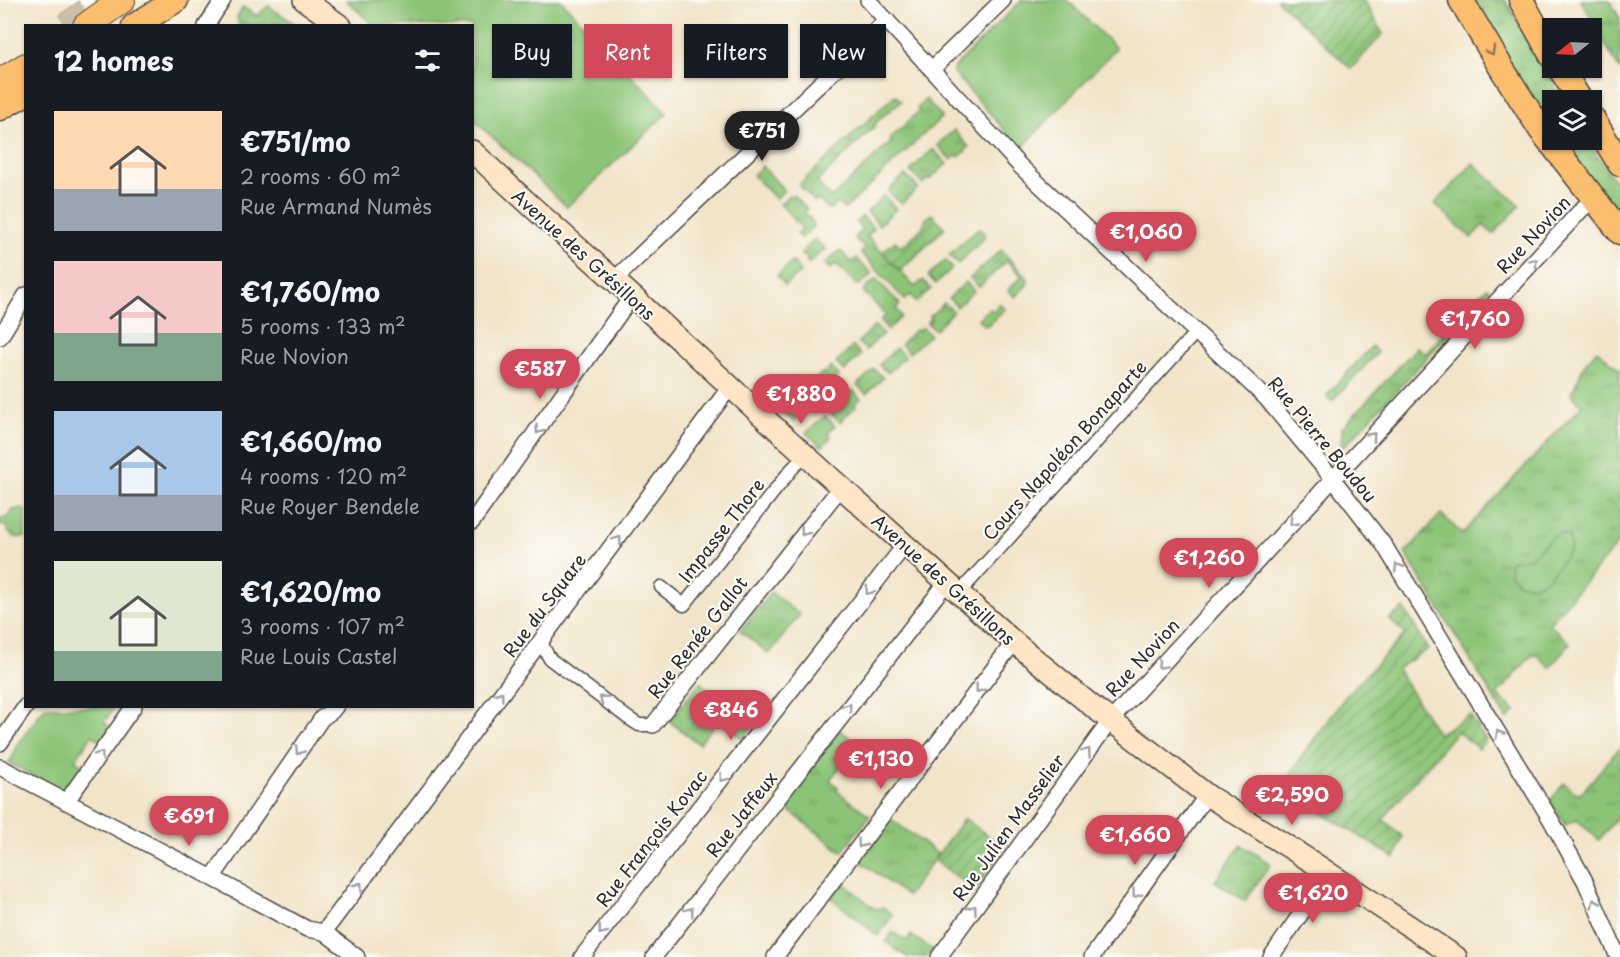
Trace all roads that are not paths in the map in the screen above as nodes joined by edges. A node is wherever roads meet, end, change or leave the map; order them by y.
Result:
1 (122, 0) edge
2 (176, 0) edge
3 (223, 0) edge
4 (304, 0) edge
5 (322, 0) edge
6 (868, 0) edge
7 (1003, 0) edge
8 (1461, 0) edge
9 (1521, 0) edge
10 (887, 20) junction
11 (89, 24) edge
12 (137, 24) edge
13 (207, 24) edge
14 (339, 24) edge
15 (340, 24) edge
16 (1542, 38) edge
17 (24, 67) edge
18 (932, 69) junction
19 (0, 82) edge
20 (24, 94) edge
21 (0, 108) edge
22 (1602, 134) edge
23 (474, 153) edge
24 (1620, 164) edge
25 (1594, 199) junction
26 (1620, 232) edge
27 (614, 280) junction
28 (632, 296) junction
29 (24, 298) edge
30 (2, 330) edge
31 (1196, 332) junction
32 (730, 387) junction
33 (805, 455) junction
34 (1333, 479) junction
35 (841, 487) junction
36 (474, 519) edge
37 (905, 545) junction
38 (662, 587) dead end
39 (953, 587) junction
40 (543, 638) junction
41 (1014, 642) junction
42 (25, 708) edge
43 (133, 708) edge
44 (335, 708) edge
45 (1110, 721) junction
46 (653, 725) joint
47 (0, 743) edge
48 (0, 767) edge
49 (1207, 795) junction
50 (66, 802) junction
51 (1329, 873) junction
52 (212, 878) junction
53 (324, 933) junction
54 (357, 957) edge
55 (582, 957) edge
56 (654, 957) edge
57 (775, 957) edge
58 (939, 957) edge
59 (1092, 957) edge
60 (1271, 957) edge
61 (1456, 957) edge
62 (1618, 957) edge

1 - 11 highway
2 - 12 main road
3 - 13 street
4 - 14 main road
5 - 15 main road
6 - 10 street, Rue Pierre Boudou
7 - 18 street
8 -> 25 main road
9 - 16 main road
10 - 18 street, Rue Pierre Boudou
10 - 27 street
17 - 19 highway
18 - 31 street, Rue Pierre Boudou
20 - 21 main road
22 - 24 main road
23 - 27 main road, Avenue des Grésillons
25 - 26 main road
34 -> 25 street, Rue Novion
27 - 28 main road, Avenue des Grésillons
28 - 32 main road, Avenue des Grésillons
28 -> 36 street
29 - 30 street
31 - 34 street, Rue Pierre Boudou
31 - 39 street, Cours Napoléon Bonaparte
32 - 33 main road, Avenue des Grésillons
40 -> 32 street, Rue du Square
33 - 35 main road, Avenue des Grésillons
33 - 38 street, Impasse Thore
34 -> 45 street, Rue Novion
62 -> 34 street, Rue Pierre Boudou
35 - 37 main road, Avenue des Grésillons
35 -> 46 street, Rue Renée Gallot
37 - 39 main road, Avenue des Grésillons
37 -> 55 street, Rue François Kovac
39 - 41 main road, Avenue des Grésillons
56 -> 39 street, Rue Jaffeux
46 -> 40 street, Rue Renée Gallot
53 -> 40 street, Rue du Square
41 - 45 main road, Avenue des Grésillons
41 -> 57 street
42 - 47 street
50 -> 43 street
44 -> 52 street
45 - 49 main road, Avenue des Grésillons
58 -> 45 street, Rue Julien Masselier
48 - 50 street
49 - 51 main road, Avenue des Grésillons
49 -> 59 street
50 - 52 street
51 - 60 street
51 - 61 main road, Avenue des Grésillons
52 - 53 street
53 - 54 street

